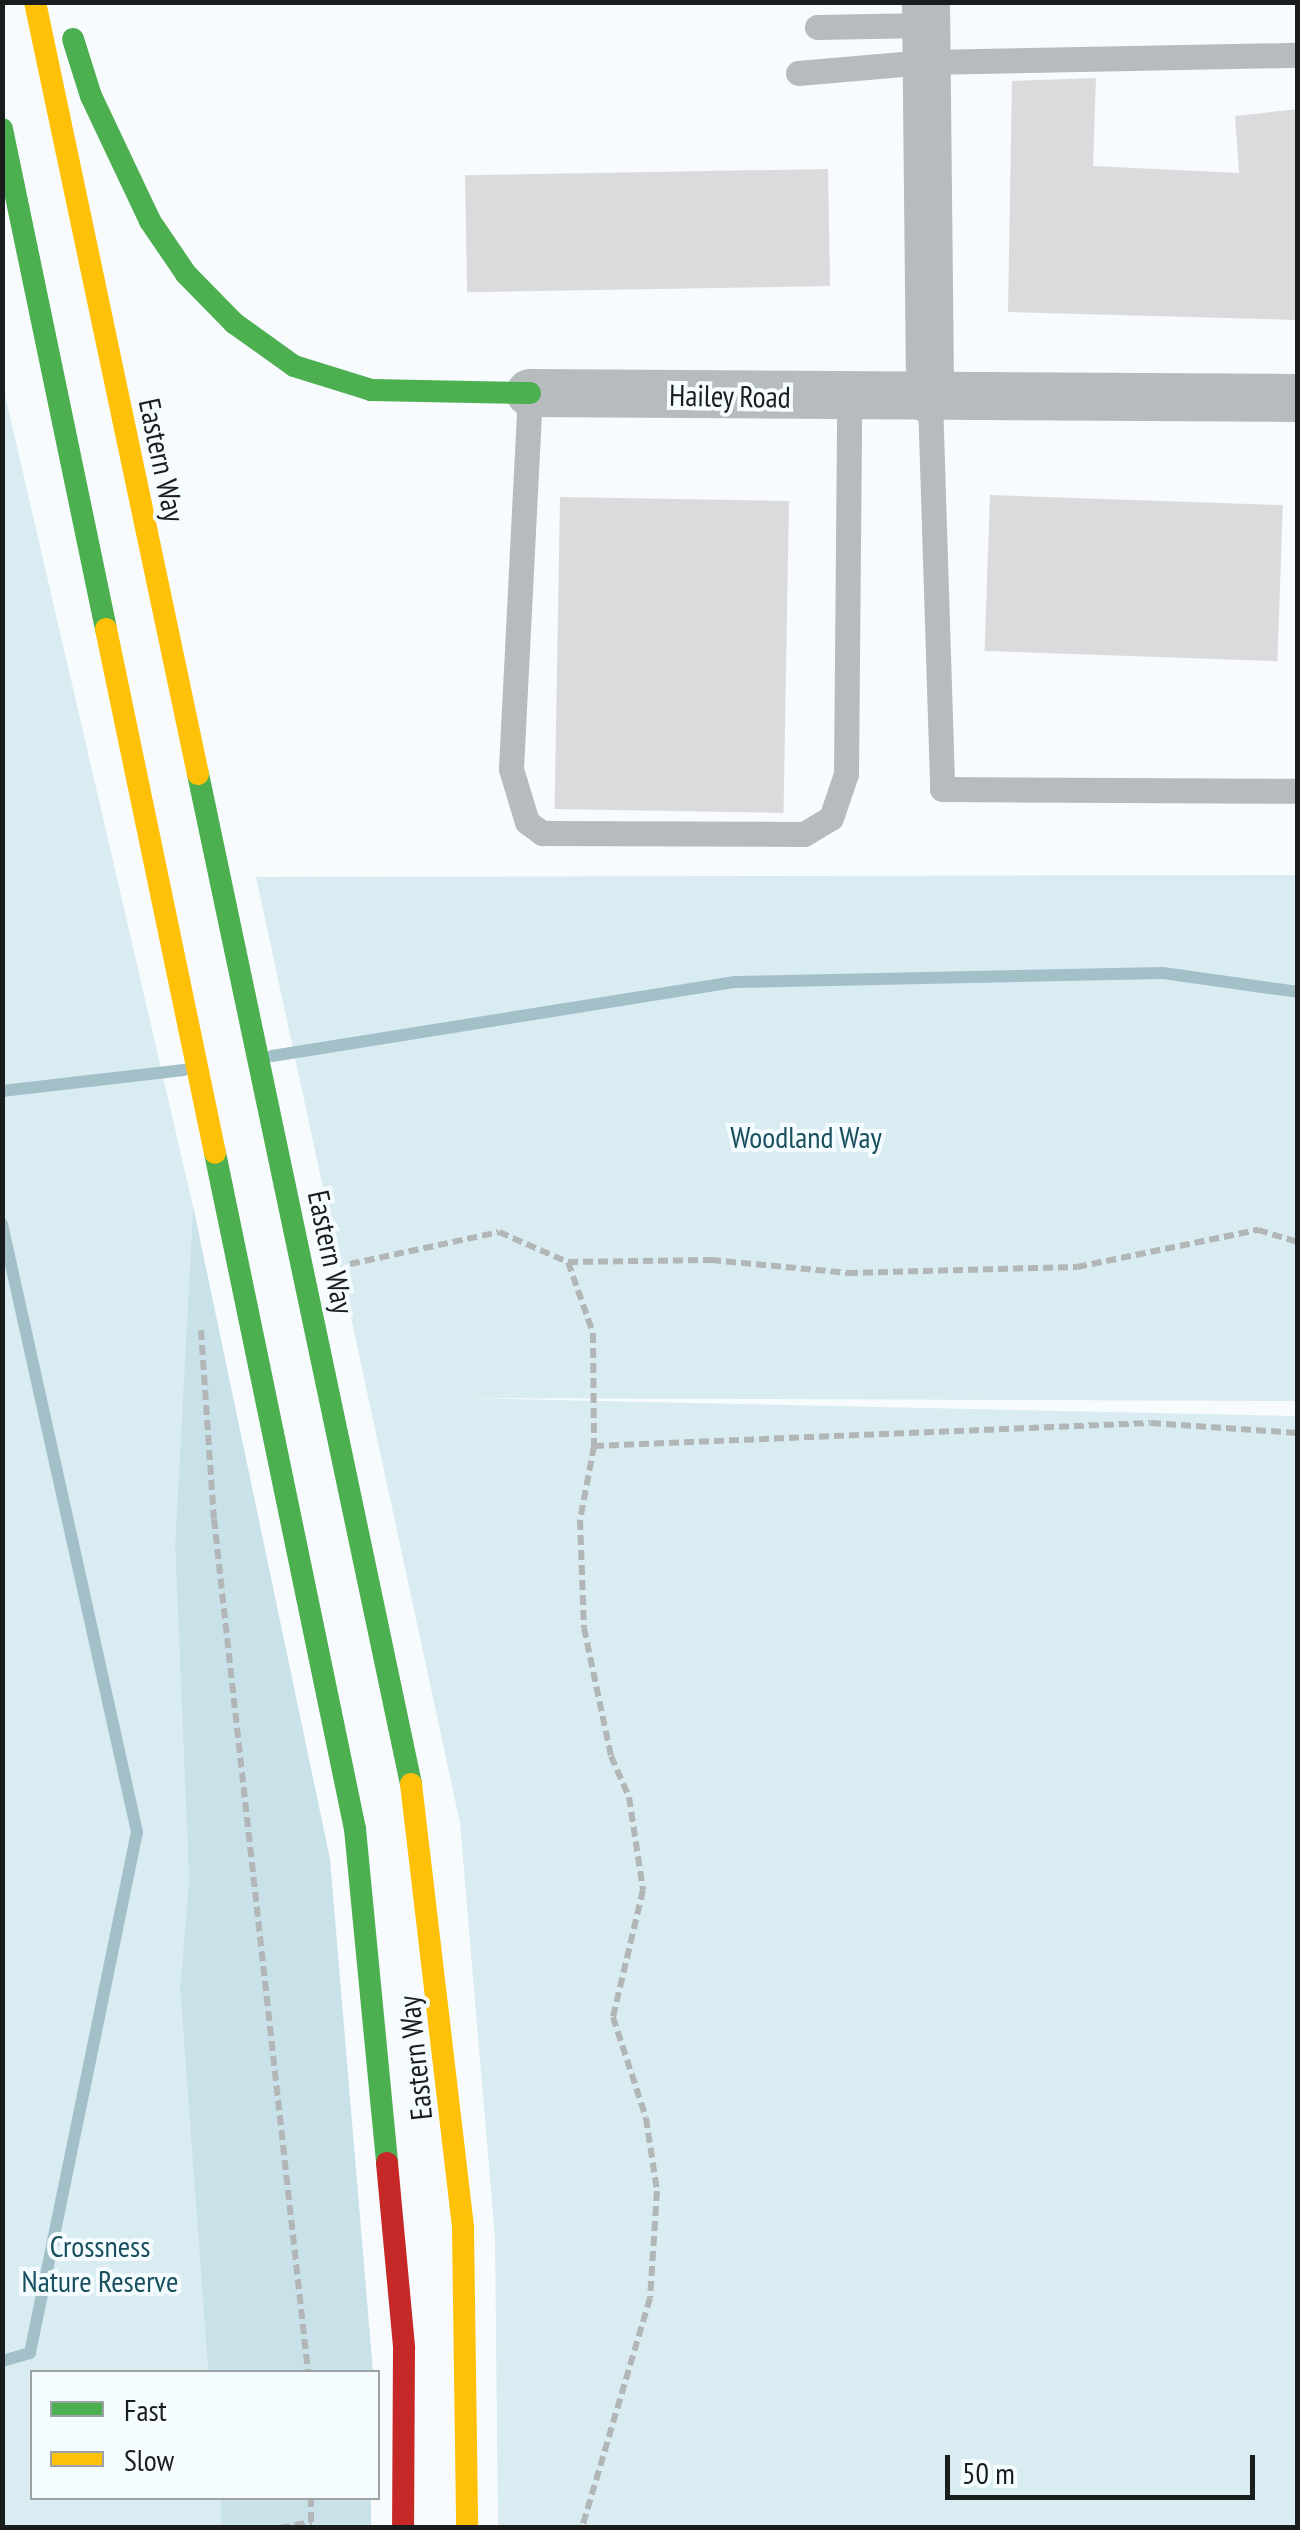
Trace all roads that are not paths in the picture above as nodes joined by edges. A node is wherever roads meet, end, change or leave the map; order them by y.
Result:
1 (35, 2) edge
2 (67, 18) dead end
3 (817, 27) dead end
4 (926, 30) edge
5 (1298, 55) edge
6 (798, 73) dead end
7 (2, 129) edge
8 (530, 393) junction
9 (849, 398) junction
10 (1298, 398) edge
11 (930, 400) junction
12 (1298, 791) edge
13 (403, 2528) edge
14 (468, 2528) edge

1 - 14 main road, Eastern Way
2 - 8 main road
3 - 4 lane
4 - 5 lane
4 - 6 lane
4 - 11 street
7 - 13 main road, Eastern Way
8 - 9 street, Hailey Road
8 - 9 lane
9 - 11 street, Hailey Road
10 - 11 street, Hailey Road
11 - 12 lane

